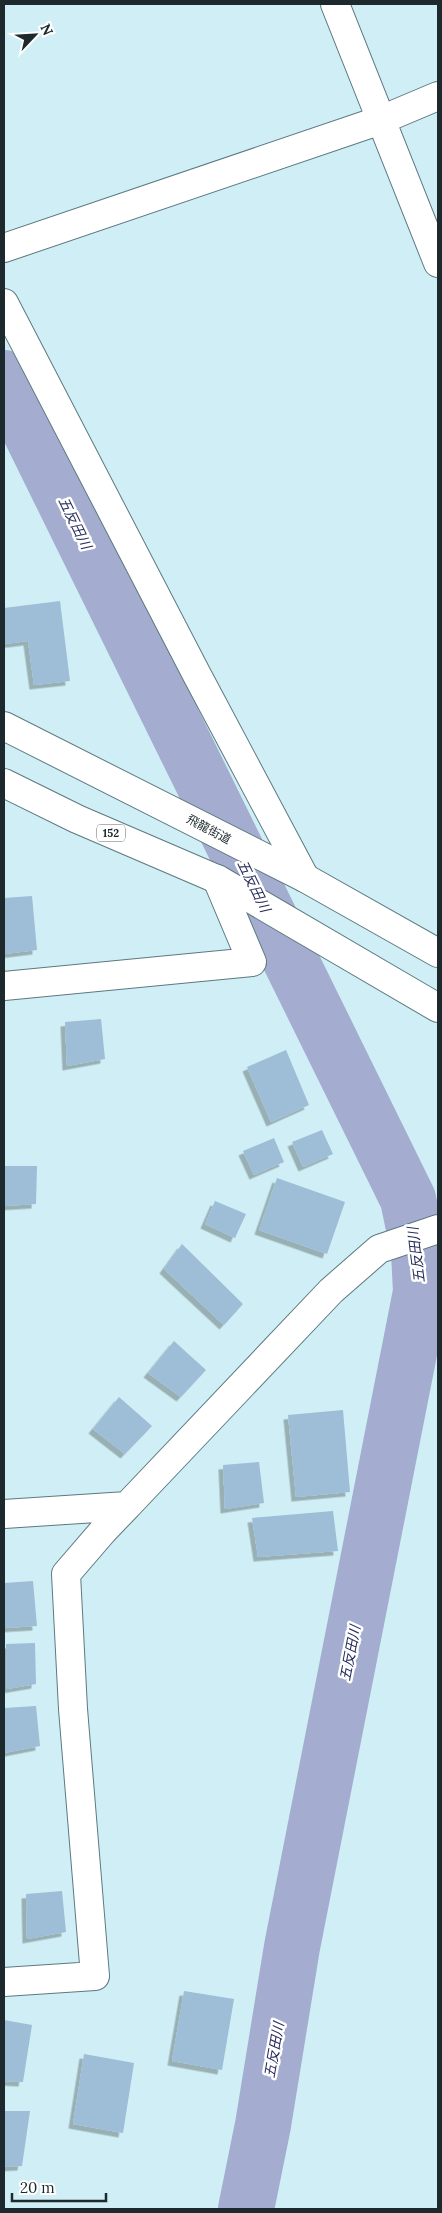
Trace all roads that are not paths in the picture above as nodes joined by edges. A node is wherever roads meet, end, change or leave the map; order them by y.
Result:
1 (335, 4) edge
2 (438, 96) edge
3 (381, 120) junction
4 (4, 248) edge
5 (438, 264) edge
6 (4, 303) edge
7 (4, 726) edge
8 (4, 783) edge
9 (297, 875) junction
10 (218, 880) junction
11 (438, 953) edge
12 (4, 986) edge
13 (438, 1008) edge
14 (438, 1230) edge
15 (127, 1506) junction
16 (4, 1514) edge
17 (4, 1982) edge

1 - 3 main road
2 - 3 main road
3 - 4 main road
3 - 5 main road
6 - 9 main road
7 - 9 main road, 飛龍街道
8 - 10 main road, 152
9 - 11 main road, 飛龍街道
10 - 12 main road
10 - 13 main road, 152
14 - 15 main road
15 - 16 main road
15 - 17 main road

